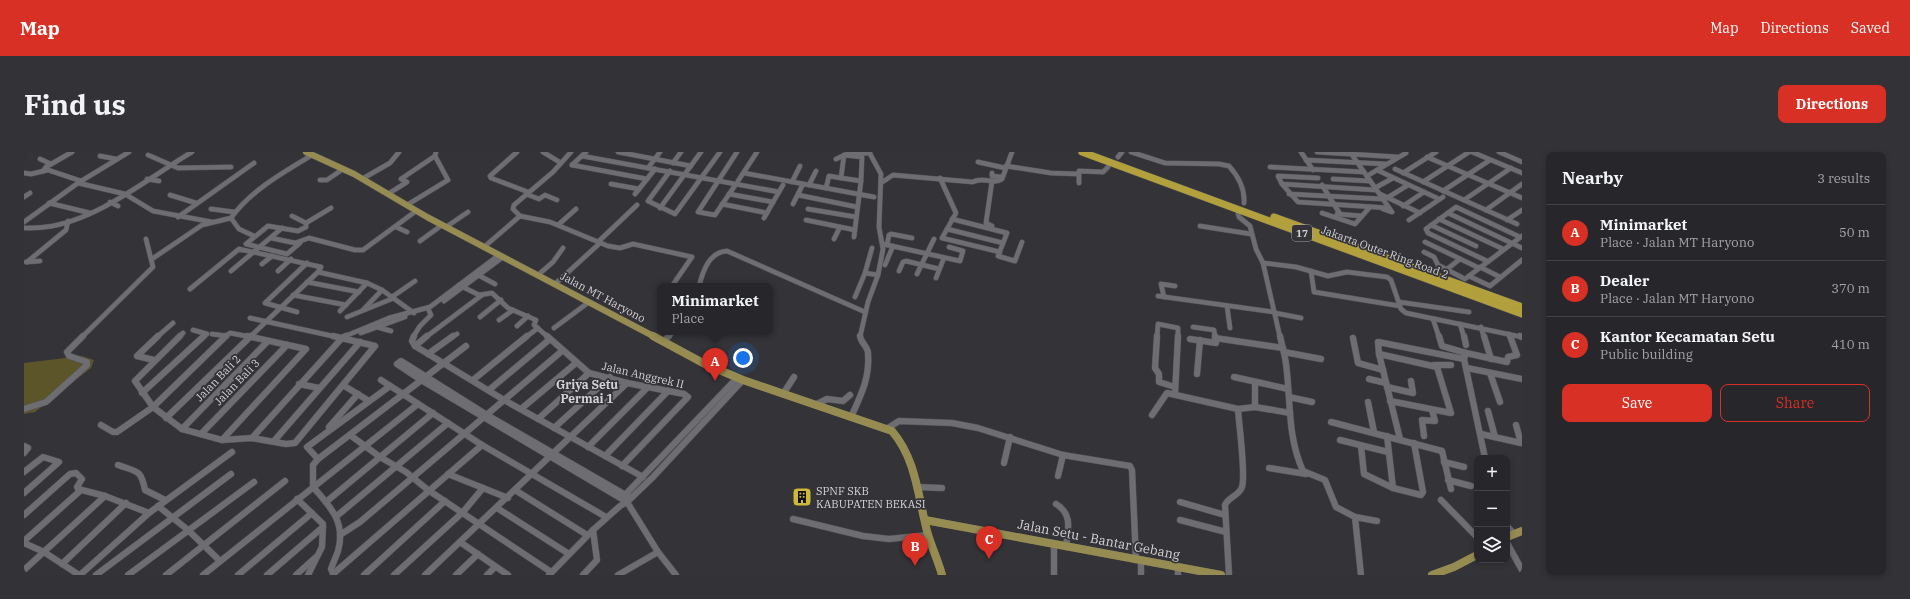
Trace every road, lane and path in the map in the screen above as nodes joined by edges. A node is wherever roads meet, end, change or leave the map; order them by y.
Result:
1 (72, 152) edge
2 (129, 152) edge
3 (192, 152) edge
4 (399, 152) edge
5 (517, 152) edge
6 (543, 152) edge
7 (571, 152) edge
8 (586, 152) edge
9 (618, 152) edge
10 (660, 152) edge
11 (681, 152) edge
12 (701, 152) edge
13 (720, 152) edge
14 (737, 152) edge
15 (757, 152) edge
16 (870, 152) edge
17 (1012, 152) edge
18 (1082, 152) edge
19 (1097, 152) edge
20 (1122, 152) edge
21 (1131, 152) edge
22 (1302, 152) edge
23 (1316, 152) edge
24 (1395, 152) edge
25 (1405, 152) edge
26 (1436, 152) edge
27 (1471, 152) edge
28 (1499, 152) edge
29 (1351, 153) edge
30 (309, 154) edge
31 (435, 154) edge
32 (148, 155) dead end
33 (100, 156) dead end
34 (582, 156) junction
35 (1118, 156) dead end
36 (1413, 156) dead end
37 (1398, 157) junction
38 (1428, 157) junction
39 (40, 159) dead end
40 (116, 159) junction
41 (655, 159) junction
42 (836, 159) dead end
43 (1306, 160) junction
44 (1490, 160) junction
45 (1520, 161) edge
46 (978, 162) dead end
47 (254, 163) dead end
48 (561, 163) junction
49 (673, 163) junction
50 (1358, 163) junction
51 (51, 164) junction
52 (1386, 164) junction
53 (169, 165) junction
54 (691, 166) junction
55 (800, 166) dead end
56 (1270, 166) dead end
57 (1448, 166) junction
58 (231, 167) dead end
59 (1005, 167) junction
60 (1108, 167) dead end
61 (648, 168) junction
62 (1509, 168) junction
63 (343, 169) junction
64 (655, 169) junction
65 (1312, 169) junction
66 (1395, 169) dead end
67 (1327, 170) junction
68 (1377, 170) junction
69 (43, 171) junction
70 (670, 171) junction
71 (816, 171) dead end
72 (1364, 172) junction
73 (744, 173) junction
74 (992, 173) dead end
75 (1403, 173) junction
76 (1522, 173) edge
77 (26, 174) edge
78 (686, 174) junction
79 (1078, 174) junction
80 (1467, 174) junction
81 (1367, 176) junction
82 (702, 177) junction
83 (1002, 177) junction
84 (842, 178) junction
85 (940, 178) junction
86 (1318, 178) junction
87 (1393, 178) junction
88 (24, 179) edge
89 (147, 179) junction
90 (362, 179) junction
91 (647, 179) junction
92 (1333, 179) junction
93 (320, 180) dead end
94 (718, 180) junction
95 (159, 181) dead end
96 (861, 181) junction
97 (992, 181) junction
98 (1370, 181) junction
99 (79, 182) junction
100 (737, 182) junction
101 (792, 182) junction
102 (1423, 182) junction
103 (881, 183) junction
104 (1079, 183) dead end
105 (611, 184) dead end
106 (803, 184) junction
107 (1282, 184) junction
108 (1488, 184) junction
109 (1522, 184) edge
110 (783, 185) dead end
111 (809, 185) junction
112 (1408, 185) junction
113 (1323, 186) junction
114 (1339, 187) junction
115 (826, 188) junction
116 (639, 189) junction
117 (1376, 189) junction
118 (1443, 191) junction
119 (779, 192) junction
120 (1424, 192) junction
121 (30, 193) dead end
122 (527, 193) junction
123 (1510, 193) junction
124 (125, 194) junction
125 (388, 194) junction
126 (636, 194) dead end
127 (729, 194) junction
128 (859, 194) junction
129 (1289, 194) junction
130 (170, 195) dead end
131 (798, 195) junction
132 (1328, 196) junction
133 (24, 197) edge
134 (874, 197) dead end
135 (1385, 198) junction
136 (1522, 198) edge
137 (557, 200) dead end
138 (1464, 200) junction
139 (110, 202) junction
140 (196, 202) junction
141 (774, 202) junction
142 (49, 203) junction
143 (1244, 203) dead end
144 (722, 204) junction
145 (793, 204) dead end
146 (407, 205) junction
147 (637, 205) dead end
148 (1334, 205) junction
149 (118, 206) dead end
150 (1403, 206) junction
151 (738, 207) junction
152 (858, 207) junction
153 (1370, 207) junction
154 (331, 208) dead end
155 (660, 208) junction
156 (211, 209) dead end
157 (576, 209) dead end
158 (808, 209) dead end
159 (1486, 210) junction
160 (1522, 210) edge
161 (416, 211) junction
162 (234, 212) junction
163 (468, 212) dead end
164 (90, 213) junction
165 (767, 213) junction
166 (1238, 213) dead end
167 (1316, 213) dead end
168 (1322, 213) junction
169 (1420, 213) junction
170 (1448, 213) junction
171 (735, 214) dead end
172 (1340, 214) junction
173 (292, 216) dead end
174 (520, 216) junction
175 (1362, 216) junction
176 (178, 217) junction
177 (231, 218) junction
178 (764, 218) dead end
179 (856, 218) junction
180 (952, 219) junction
181 (1439, 219) junction
182 (806, 220) dead end
183 (1408, 220) dead end
184 (1507, 220) junction
185 (24, 222) edge
186 (68, 222) junction
187 (212, 222) junction
188 (306, 223) junction
189 (1517, 224) dead end
190 (558, 225) junction
191 (1431, 225) junction
192 (444, 226) junction
193 (1200, 226) dead end
194 (396, 227) junction
195 (840, 227) junction
196 (24, 228) edge
197 (282, 228) junction
198 (994, 228) dead end
199 (947, 229) junction
200 (854, 230) junction
201 (407, 232) dead end
202 (1251, 234) junction
203 (254, 236) junction
204 (1521, 236) edge
205 (854, 237) dead end
206 (271, 238) junction
207 (912, 238) dead end
208 (934, 238) dead end
209 (146, 239) dead end
210 (834, 240) dead end
211 (1484, 240) junction
212 (420, 241) dead end
213 (300, 242) junction
214 (1022, 242) dead end
215 (1425, 242) dead end
216 (599, 243) junction
217 (1003, 243) junction
218 (1512, 243) junction
219 (885, 244) junction
220 (893, 246) junction
221 (1476, 246) junction
222 (484, 247) junction
223 (949, 247) dead end
224 (260, 248) junction
225 (563, 248) dead end
226 (872, 248) dead end
227 (1522, 248) edge
228 (1503, 249) junction
229 (1442, 251) junction
230 (254, 252) junction
231 (1000, 252) junction
232 (1424, 252) dead end
233 (1468, 252) junction
234 (927, 254) junction
235 (272, 256) junction
236 (501, 256) junction
237 (1434, 257) junction
238 (944, 258) junction
239 (152, 259) junction
240 (1460, 259) junction
241 (291, 260) junction
242 (1522, 260) edge
243 (40, 261) dead end
244 (1487, 261) junction
245 (25, 262) edge
246 (307, 263) junction
247 (1262, 263) junction
248 (262, 264) dead end
249 (885, 265) dead end
250 (922, 265) junction
251 (1520, 265) edge
252 (1479, 268) junction
253 (940, 269) junction
254 (1446, 270) junction
255 (231, 271) dead end
256 (278, 271) dead end
257 (899, 271) dead end
258 (1311, 271) junction
259 (318, 272) junction
260 (865, 273) junction
261 (917, 274) dead end
262 (538, 275) junction
263 (878, 275) junction
264 (478, 276) junction
265 (1469, 276) junction
266 (1500, 277) junction
267 (936, 278) dead end
268 (415, 281) dead end
269 (307, 282) junction
270 (367, 283) junction
271 (674, 283) edge
272 (699, 283) edge
273 (496, 284) dead end
274 (555, 284) junction
275 (461, 286) junction
276 (1175, 286) dead end
277 (190, 289) dead end
278 (382, 290) junction
279 (359, 292) junction
280 (293, 295) junction
281 (482, 295) junction
282 (855, 297) dead end
283 (393, 298) junction
284 (501, 300) junction
285 (589, 302) junction
286 (1399, 304) junction
287 (346, 305) junction
288 (1227, 306) junction
289 (1522, 307) edge
290 (279, 308) junction
291 (513, 310) junction
292 (340, 311) dead end
293 (430, 311) junction
294 (298, 312) dead end
295 (361, 312) junction
296 (866, 312) junction
297 (1469, 312) dead end
298 (414, 313) junction
299 (1274, 313) junction
300 (1522, 314) edge
301 (480, 316) dead end
302 (528, 316) junction
303 (347, 317) dead end
304 (250, 318) dead end
305 (1301, 318) dead end
306 (1433, 319) junction
307 (499, 320) dead end
308 (265, 322) junction
309 (173, 323) dead end
310 (1460, 324) junction
311 (377, 326) junction
312 (517, 326) dead end
313 (1193, 326) dead end
314 (1481, 327) junction
315 (538, 328) junction
316 (554, 328) dead end
317 (1230, 328) dead end
318 (193, 330) dead end
319 (391, 331) dead end
320 (183, 333) dead end
321 (212, 334) dead end
322 (457, 334) dead end
323 (1509, 334) junction
324 (670, 335) edge
325 (227, 336) junction
326 (249, 337) junction
327 (1522, 337) edge
328 (345, 338) junction
329 (1190, 338) dead end
330 (1215, 338) junction
331 (1353, 338) dead end
332 (550, 339) junction
333 (1200, 340) junction
334 (268, 341) junction
335 (360, 342) junction
336 (663, 342) junction
337 (1466, 344) dead end
338 (287, 345) junction
339 (415, 346) junction
340 (466, 346) dead end
341 (1283, 350) junction
342 (562, 351) junction
343 (1519, 351) edge
344 (428, 354) junction
345 (1379, 354) junction
346 (1465, 356) junction
347 (1321, 359) dead end
348 (1491, 359) junction
349 (154, 360) junction
350 (576, 363) junction
351 (443, 364) junction
352 (1451, 365) dead end
353 (1434, 366) junction
354 (1467, 368) junction
355 (1383, 370) junction
356 (590, 373) junction
357 (1490, 373) junction
358 (1197, 374) dead end
359 (610, 377) junction
360 (794, 377) dead end
361 (1234, 377) dead end
362 (423, 379) junction
363 (740, 379) junction
364 (1369, 379) dead end
365 (1522, 379) edge
366 (381, 380) dead end
367 (473, 380) junction
368 (1411, 381) dead end
369 (1255, 382) junction
370 (627, 383) junction
371 (299, 384) junction
372 (1387, 385) junction
373 (390, 386) junction
374 (648, 386) junction
375 (346, 387) dead end
376 (1175, 387) junction
377 (319, 388) junction
378 (1288, 388) junction
379 (489, 390) junction
380 (668, 391) junction
381 (142, 393) junction
382 (358, 394) junction
383 (784, 394) junction
384 (1175, 394) junction
385 (404, 395) junction
386 (850, 395) dead end
387 (1289, 397) junction
388 (504, 400) junction
389 (369, 401) junction
390 (1390, 401) junction
391 (1312, 402) dead end
392 (1368, 402) dead end
393 (1500, 402) dead end
394 (418, 404) junction
395 (815, 405) junction
396 (152, 407) junction
397 (1255, 407) junction
398 (24, 409) edge
399 (521, 409) junction
400 (1238, 410) junction
401 (1432, 410) junction
402 (1488, 411) dead end
403 (433, 413) junction
404 (1290, 413) junction
405 (1152, 414) dead end
406 (485, 416) junction
407 (851, 417) junction
408 (166, 418) junction
409 (538, 419) junction
410 (1330, 422) dead end
411 (448, 423) junction
412 (1516, 424) dead end
413 (101, 425) dead end
414 (554, 428) junction
415 (888, 428) junction
416 (182, 429) junction
417 (1374, 432) junction
418 (201, 434) junction
419 (323, 434) junction
420 (465, 434) junction
421 (1481, 434) junction
422 (350, 435) junction
423 (1387, 436) junction
424 (1424, 436) dead end
425 (1010, 437) junction
426 (1495, 437) junction
427 (252, 438) junction
428 (570, 438) junction
429 (1400, 439) junction
430 (222, 440) junction
431 (1340, 440) dead end
432 (274, 441) junction
433 (1414, 443) junction
434 (482, 445) junction
435 (24, 446) edge
436 (365, 446) junction
437 (1361, 446) junction
438 (588, 447) junction
439 (24, 452) edge
440 (232, 452) dead end
441 (1388, 452) junction
442 (1063, 454) junction
443 (553, 455) junction
444 (1484, 455) edge
445 (605, 456) junction
446 (380, 457) junction
447 (318, 459) junction
448 (1444, 462) junction
449 (1004, 463) dead end
450 (118, 465) dead end
451 (396, 466) junction
452 (622, 466) junction
453 (1464, 467) dead end
454 (1269, 468) dead end
455 (24, 472) edge
456 (231, 474) dead end
457 (448, 474) junction
458 (532, 475) junction
459 (1310, 475) junction
460 (1058, 476) dead end
461 (643, 477) junction
462 (412, 478) junction
463 (1448, 480) junction
464 (285, 481) dead end
465 (254, 482) dead end
466 (1471, 486) dead end
467 (917, 487) junction
468 (312, 488) junction
469 (483, 488) junction
470 (942, 488) dead end
471 (1393, 488) junction
472 (1450, 489) dead end
473 (81, 490) junction
474 (428, 490) junction
475 (515, 490) junction
476 (24, 493) edge
477 (105, 496) junction
478 (300, 497) junction
479 (508, 498) junction
480 (627, 498) junction
481 (165, 500) junction
482 (1441, 500) dead end
483 (445, 501) junction
484 (326, 502) junction
485 (1180, 502) dead end
486 (126, 503) junction
487 (1056, 504) dead end
488 (158, 506) junction
489 (497, 508) junction
490 (462, 512) junction
491 (149, 513) junction
492 (312, 513) junction
493 (24, 514) edge
494 (338, 515) junction
495 (1225, 515) junction
496 (606, 517) junction
497 (1355, 517) junction
498 (171, 518) junction
499 (794, 519) dead end
500 (925, 520) junction
501 (1180, 520) dead end
502 (1377, 521) dead end
503 (480, 524) junction
504 (323, 527) junction
505 (188, 530) junction
506 (593, 530) junction
507 (1226, 532) junction
508 (1474, 534) edge
509 (340, 535) junction
510 (588, 535) junction
511 (928, 535) junction
512 (24, 542) edge
513 (460, 542) junction
514 (1054, 544) junction
515 (203, 545) junction
516 (1066, 547) junction
517 (1510, 548) edge
518 (44, 552) junction
519 (658, 552) junction
520 (319, 554) junction
521 (478, 554) junction
522 (569, 554) junction
523 (1474, 557) edge
524 (220, 561) junction
525 (1139, 561) junction
526 (62, 564) junction
527 (495, 566) junction
528 (24, 570) edge
529 (1522, 570) edge
530 (1178, 571) edge
531 (207, 574) edge
532 (550, 574) edge
533 (80, 575) edge
534 (96, 575) edge
535 (128, 575) edge
536 (166, 575) edge
537 (238, 575) edge
538 (267, 575) edge
539 (296, 575) edge
540 (308, 575) edge
541 (334, 575) edge
542 (364, 575) edge
543 (394, 575) edge
544 (425, 575) edge
545 (456, 575) edge
546 (487, 575) edge
547 (508, 575) edge
548 (583, 575) edge
549 (618, 575) edge
550 (676, 575) edge
551 (942, 575) edge
552 (1054, 575) edge
553 (1141, 575) edge
554 (1221, 575) edge
555 (1229, 575) edge
556 (1361, 575) edge
557 (1432, 575) edge

1 - 51 street
2 - 40 street
3 - 53 street
4 - 90 street
5 - 122 street
6 - 48 street
7 - 48 street
8 - 34 street
9 - 41 street
10 - 41 street
11 - 49 street
12 - 54 street
13 - 82 street
14 - 94 street
15 - 73 street
16 - 42 street
16 - 103 street
17 - 59 street
18 - 300 highway, Jakarta Outer Ring Road 2 / 17
19 - 289 highway, Jakarta Outer Ring Road 2 / 17
20 - 35 street
21 - 143 street
22 - 43 street
23 - 29 street
24 - 37 street
25 - 36 street
25 - 37 street
26 - 38 street
27 - 44 street
27 - 57 street
28 - 45 street
29 - 37 street
29 - 50 street
30 - 63 main road, Jalan MT Haryono
30 - 162 street
31 - 125 street
31 - 146 street
32 - 53 street
33 - 40 street
34 - 61 street
34 - 91 street
37 - 52 street
38 - 57 street
38 - 75 street
39 - 51 street
40 - 99 street
41 - 49 street
41 - 61 street
43 - 50 street
43 - 65 street
44 - 62 street
44 - 80 street
45 - 62 street
46 - 59 street
47 - 140 street
48 - 122 street
49 - 54 street
50 - 52 street
50 - 72 street
51 - 69 street
52 - 68 street
53 - 58 street
53 - 89 street
54 - 78 street
55 - 101 street
56 - 65 street
57 - 80 street
57 - 102 street
59 - 79 street
59 - 83 street
60 - 79 street
61 - 64 street
62 - 76 street
62 - 108 street
63 - 90 main road, Jalan MT Haryono
63 - 93 street
64 - 70 street
64 - 91 street
65 - 67 street
65 - 86 street
66 - 75 street
67 - 72 street
67 - 92 street
68 - 81 street
68 - 87 street
69 - 77 street
69 - 99 street
70 - 78 street
70 - 155 street
71 - 111 street
72 - 81 street
73 - 100 street
73 - 101 street
74 - 83 street
75 - 102 street
77 - 88 street
78 - 82 street
78 - 155 street
79 - 104 street
80 - 108 street
80 - 118 street
81 - 98 street
82 - 94 street
82 - 155 street
83 - 97 street
84 - 96 street
84 - 96 street
84 - 115 street
85 - 97 street
85 - 103 street
85 - 180 street
86 - 107 street
86 - 113 street
87 - 112 street
87 - 117 street
89 - 95 street
89 - 124 street
90 - 125 main road, Jalan MT Haryono
91 - 116 street
92 - 98 street
92 - 114 street
94 - 100 street
94 - 144 street
96 - 128 street
97 - 198 street
98 - 117 street
99 - 124 street
99 - 142 street
100 - 119 street
100 - 127 street
101 - 106 street
102 - 118 street
103 - 219 street
105 - 116 street
106 - 111 street
106 - 131 street
107 - 113 street
107 - 129 street
108 - 123 street
108 - 138 street
109 - 123 street
110 - 119 street
111 - 115 street
112 - 120 street
112 - 135 street
113 - 114 street
113 - 132 street
114 - 117 street
115 - 128 street
116 - 126 street
117 - 135 street
118 - 138 street
119 - 141 street
120 - 150 street
120 - 169 street
121 - 133 street
122 - 137 street
122 - 174 street
123 - 136 street
123 - 159 street
124 - 139 street
124 - 176 street
125 - 146 main road, Jalan MT Haryono
127 - 141 street
127 - 144 street
128 - 134 street
128 - 152 street
129 - 132 street
129 - 148 street
130 - 140 street
131 - 145 street
131 - 152 street
132 - 135 street
132 - 148 street
135 - 150 street
135 - 153 street
138 - 159 street
139 - 149 street
139 - 164 street
140 - 176 street
141 - 165 street
142 - 164 street
142 - 185 street
144 - 151 street
146 - 161 main road, Jalan MT Haryono
147 - 216 street
148 - 153 street
148 - 172 street
150 - 169 street
151 - 165 street
151 - 171 street
152 - 179 street
153 - 175 street
154 - 188 street
156 - 162 street
157 - 190 street
158 - 179 street
159 - 184 street
160 - 184 street
161 - 192 main road, Jalan MT Haryono
161 - 194 street
162 - 177 street
163 - 192 street
164 - 186 street
165 - 178 street
166 - 202 street
167 - 168 street
168 - 172 street
168 - 175 street
169 - 183 street
170 - 181 street
170 - 204 street
170 - 218 street
172 - 175 street
173 - 188 street
174 - 190 street
174 - 222 street
176 - 187 street
177 - 187 street
177 - 203 street
179 - 200 street
180 - 199 street
180 - 217 street
181 - 191 street
181 - 211 street
182 - 195 street
184 - 189 street
186 - 196 street
186 - 245 street
187 - 239 street
188 - 197 street
190 - 216 street
191 - 221 street
191 - 233 street
192 - 212 street
192 - 222 main road, Jalan MT Haryono
193 - 202 street
194 - 201 street
194 - 213 street
195 - 200 street
195 - 210 street
197 - 203 street
197 - 206 street
199 - 217 street
199 - 231 street
200 - 205 street
202 - 247 street
203 - 224 street
204 - 218 street
206 - 213 street
206 - 224 street
207 - 219 street
208 - 234 street
209 - 239 street
211 - 221 street
211 - 228 street
213 - 224 street
214 - 231 street
215 - 229 street
216 - 271 street
216 - 274 street
217 - 231 street
218 - 227 street
218 - 228 street
219 - 220 street
219 - 263 street
220 - 234 street
220 - 249 street
221 - 233 street
222 - 236 main road, Jalan MT Haryono
223 - 238 street
224 - 230 street
225 - 262 street
226 - 260 street
228 - 244 street
229 - 237 street
229 - 240 street
230 - 235 street
230 - 255 street
230 - 277 street
232 - 237 street
233 - 244 street
234 - 238 street
234 - 250 street
235 - 241 street
235 - 248 street
236 - 262 main road, Jalan MT Haryono
236 - 264 street
236 - 275 street
237 - 254 street
238 - 253 street
239 - 398 street
240 - 252 street
240 - 254 street
241 - 246 street
241 - 256 street
242 - 251 street
243 - 245 street
244 - 252 street
246 - 259 street
246 - 290 street
247 - 258 street
247 - 299 street
250 - 253 street
250 - 257 street
250 - 261 street
251 - 266 street
252 - 265 street
252 - 266 street
253 - 267 street
254 - 265 street
258 - 286 street
258 - 286 street
259 - 269 street
259 - 270 street
260 - 263 street
260 - 282 street
262 - 274 main road, Jalan MT Haryono
263 - 296 street
264 - 273 street
264 - 275 street
265 - 266 street
268 - 283 street
269 - 279 street
269 - 280 street
270 - 278 street
270 - 279 street
272 - 296 street
274 - 285 main road, Jalan MT Haryono
275 - 281 street, Jalan Anggrek II
275 - 293 street
275 - 298 street
276 - 288 street
278 - 283 street
278 - 295 street
279 - 287 street
280 - 287 street
280 - 290 street
281 - 284 street, Jalan Anggrek II
281 - 339 street
283 - 295 street
283 - 298 street
284 - 291 street, Jalan Anggrek II
284 - 301 street
285 - 316 street
285 - 336 main road, Jalan MT Haryono
286 - 297 street
286 - 306 street
287 - 292 street
288 - 299 street
288 - 317 street
290 - 294 street
290 - 308 street
291 - 302 street, Jalan Anggrek II
291 - 307 street
293 - 298 street
293 - 339 street
295 - 303 street
296 - 407 street
298 - 311 street
298 - 328 street
299 - 305 street
299 - 341 street
302 - 312 street
302 - 315 street, Jalan Anggrek II
304 - 308 street
306 - 310 street
306 - 346 street
308 - 326 street
308 - 328 street
309 - 349 street
310 - 314 street
310 - 337 street
311 - 319 street
311 - 328 street
313 - 330 street
314 - 323 street
314 - 348 street
315 - 332 street, Jalan Anggrek II
315 - 367 street
318 - 381 street
320 - 349 street
321 - 325 street
322 - 344 street
323 - 327 street
323 - 343 street
324 - 336 street
325 - 326 street
325 - 396 street
326 - 334 street
326 - 408 street
328 - 335 street
328 - 371 street
329 - 333 street
330 - 333 street
330 - 341 street
331 - 355 street
332 - 342 street, Jalan Anggrek II
332 - 379 street
333 - 358 street
334 - 338 street
334 - 416 street, Jalan Bali 2
335 - 377 street
335 - 432 street
336 - 363 main road, Jalan MT Haryono
338 - 418 street, Jalan Bali 3
338 - 430 street
339 - 344 street
340 - 351 street
341 - 347 street
341 - 378 street
342 - 350 street, Jalan Anggrek II
342 - 388 street
343 - 348 street
344 - 351 street
345 - 346 street
345 - 353 street
345 - 355 street
346 - 348 street
346 - 354 street
349 - 381 street
350 - 356 street, Jalan Anggrek II
350 - 399 street
351 - 362 street
351 - 367 street
352 - 353 street
353 - 401 street
354 - 357 street
354 - 421 street
355 - 372 street
356 - 359 street, Jalan Anggrek II
356 - 409 street
357 - 365 street
357 - 393 street
359 - 370 street, Jalan Anggrek II
359 - 414 street
360 - 383 street
361 - 369 street
362 - 385 street
362 - 406 street
363 - 383 main road, Jalan MT Haryono
363 - 461 street
363 - 480 street
364 - 372 street
366 - 373 street
367 - 379 street
368 - 372 street
369 - 378 street
369 - 397 street
370 - 374 street, Jalan Anggrek II
370 - 428 street
371 - 377 street
371 - 427 street
372 - 390 street
373 - 385 street
373 - 389 street
374 - 380 street, Jalan Anggrek II
374 - 438 street
375 - 382 street
376 - 376 street
376 - 384 street
377 - 432 street
378 - 387 street
379 - 388 street
380 - 445 street
380 - 452 street, Jalan Anggrek II
381 - 396 street
382 - 389 street
382 - 419 street
383 - 395 main road, Jalan MT Haryono
384 - 400 street
384 - 405 street
385 - 394 street
385 - 422 street
386 - 395 street
387 - 391 street
387 - 404 street
388 - 399 street
388 - 406 street
389 - 419 street
390 - 401 street
390 - 429 street
392 - 417 street
394 - 403 street
394 - 436 street
395 - 407 main road, Jalan MT Haryono
396 - 408 street
396 - 413 street
397 - 400 street
397 - 404 street
399 - 409 street
400 - 495 street
401 - 424 street
402 - 426 street
403 - 411 street
403 - 446 street
404 - 459 street
406 - 420 street
406 - 443 street
407 - 415 main road, Jalan MT Haryono
408 - 416 street
409 - 414 street
410 - 417 street
411 - 420 street
411 - 451 street
412 - 426 street
414 - 428 street
415 - 425 street
415 - 467 main road
416 - 418 street
417 - 423 street
418 - 430 street
419 - 447 street
420 - 434 street
420 - 462 street
421 - 426 street
421 - 444 street
422 - 436 street
422 - 447 street
423 - 429 street
423 - 441 street
425 - 442 street
425 - 449 street
427 - 430 street
427 - 432 street
428 - 438 street
428 - 443 street
429 - 433 street
431 - 437 street
433 - 448 street
433 - 471 street
434 - 457 street
434 - 458 street
435 - 439 street
436 - 446 street
436 - 468 street
437 - 441 street
437 - 471 street
438 - 445 street
440 - 481 street
441 - 471 street
442 - 460 street
442 - 525 street
443 - 458 street
443 - 480 street
445 - 452 street
446 - 451 street
446 - 484 street
447 - 468 street
448 - 453 street
448 - 463 street
450 - 481 street
451 - 462 street
451 - 494 street
452 - 461 street
454 - 459 street
455 - 476 street
456 - 498 street
457 - 469 street
457 - 474 street
458 - 475 street
458 - 496 street
459 - 497 street
461 - 480 street
462 - 474 street
462 - 509 street
463 - 466 street
463 - 472 street
464 - 515 street
465 - 505 street
467 - 470 street
467 - 500 main road
468 - 478 street
468 - 484 street
469 - 479 street
469 - 490 street
473 - 477 street
473 - 493 street
473 - 512 street
474 - 483 street
474 - 541 street
475 - 479 street
475 - 510 street
477 - 486 street
477 - 518 street
478 - 492 street
478 - 524 street
479 - 489 street
480 - 496 street
480 - 519 street
481 - 488 street
482 - 508 street
483 - 490 street
483 - 542 street
484 - 494 street
485 - 495 street
486 - 491 street
486 - 526 street
487 - 516 street
488 - 491 street
488 - 498 street
489 - 503 street
489 - 522 street
490 - 503 street
490 - 543 street
491 - 533 street
492 - 504 street
492 - 537 street
494 - 509 street
495 - 507 street
496 - 506 street
497 - 502 street
497 - 556 street
498 - 505 street
498 - 534 street
499 - 511 street
500 - 511 main road
500 - 514 main road, Jalan Setu - Bantar Gebang
501 - 507 street
503 - 513 street
503 - 532 street
504 - 520 street
504 - 538 street
505 - 515 street
505 - 535 street
506 - 510 street
506 - 548 street
507 - 555 street
509 - 541 street
510 - 522 street
511 - 551 main road
512 - 518 street
513 - 521 street
513 - 544 street
514 - 516 main road, Jalan Setu - Bantar Gebang
514 - 552 street
515 - 524 street
515 - 536 street
516 - 525 main road, Jalan Setu - Bantar Gebang
517 - 529 street
518 - 526 street
518 - 528 street
519 - 549 street
519 - 550 street
520 - 539 street
520 - 540 street
521 - 527 street
521 - 545 street
522 - 532 street
523 - 557 main road
524 - 531 street
525 - 530 main road, Jalan Setu - Bantar Gebang
525 - 553 street
526 - 533 street
527 - 546 street
527 - 547 street
530 - 554 main road, Jalan Setu - Bantar Gebang

